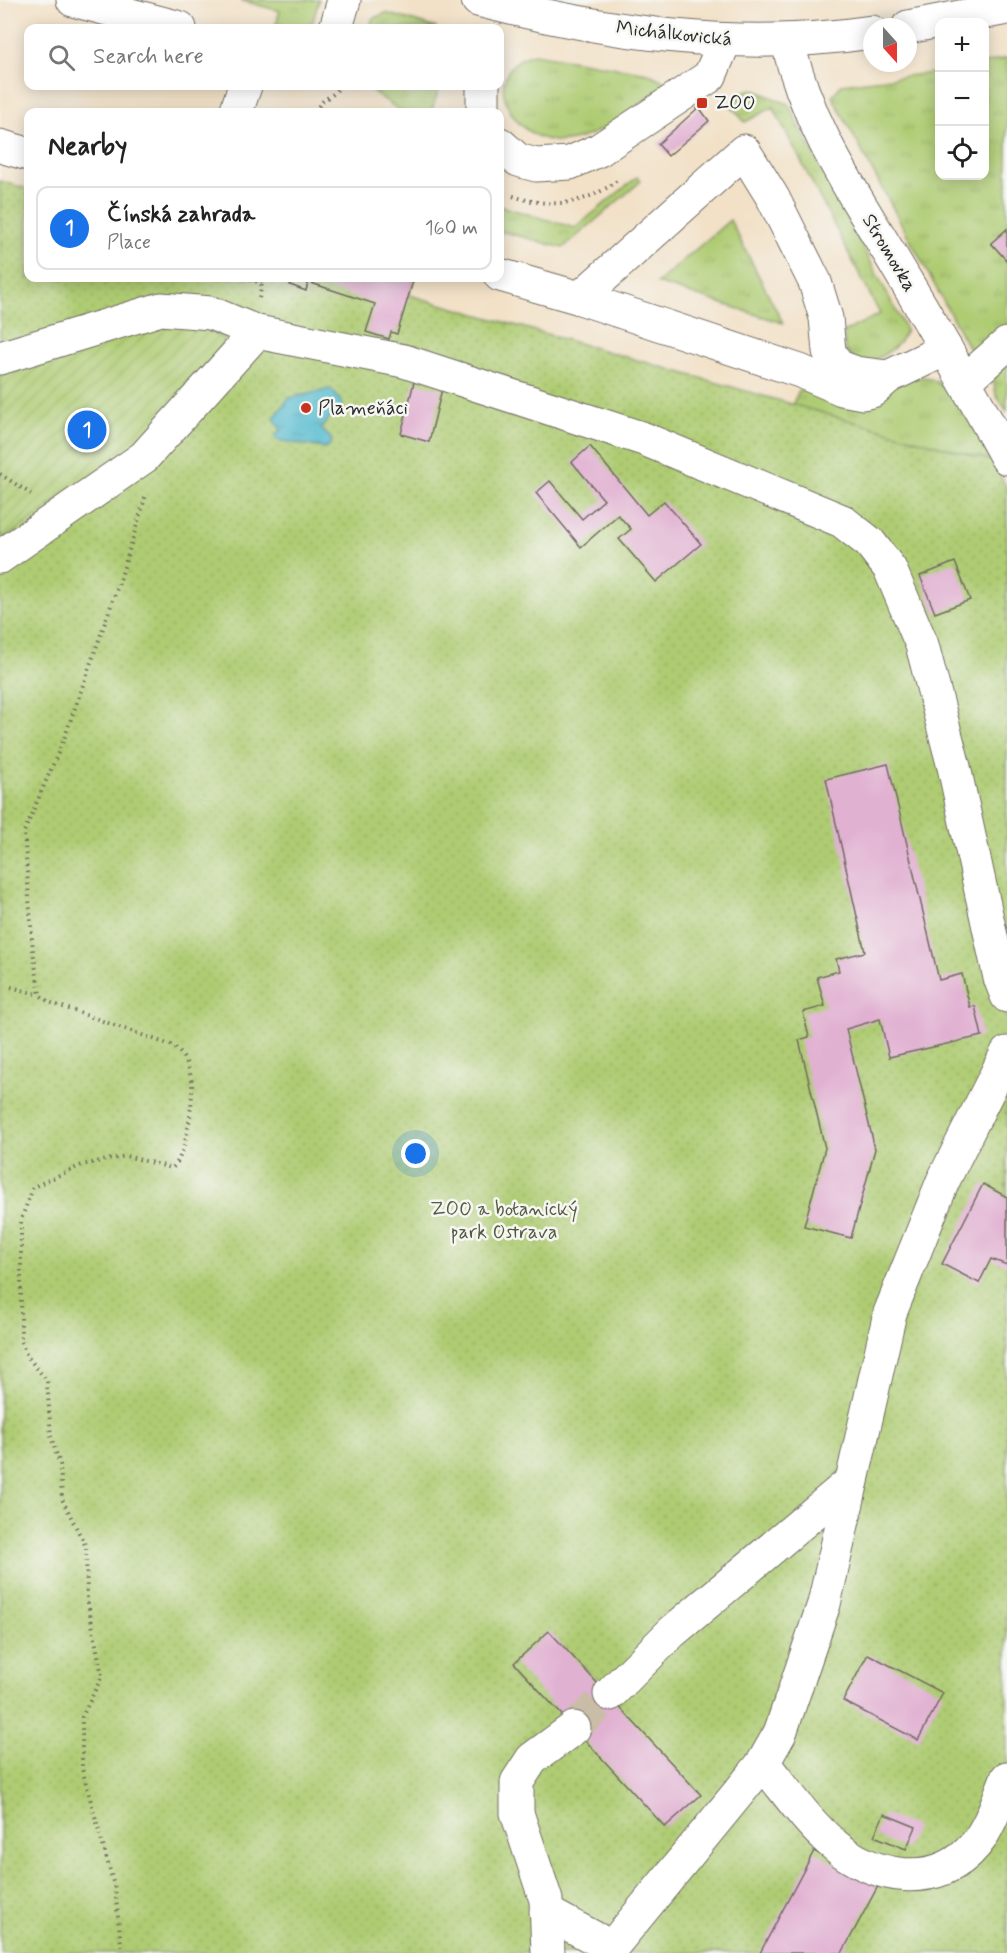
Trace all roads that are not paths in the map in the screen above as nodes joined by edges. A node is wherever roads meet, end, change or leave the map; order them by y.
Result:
1 (73, 0) edge
2 (344, 0) edge
3 (1007, 8) edge
4 (490, 11) edge
5 (165, 24) edge
6 (337, 24) edge
7 (917, 25) edge
8 (863, 33) edge
9 (725, 40) junction
10 (787, 40) junction
11 (244, 90) edge
12 (483, 90) edge
13 (237, 108) edge
14 (483, 108) edge
15 (0, 146) edge
16 (504, 148) edge
17 (24, 153) edge
18 (504, 276) edge
19 (580, 298) junction
20 (257, 332) junction
21 (1007, 344) edge
22 (946, 348) junction
23 (0, 358) edge
24 (888, 377) junction
25 (965, 381) junction
26 (1007, 458) edge
27 (0, 557) edge
28 (1007, 996) edge
29 (1007, 1053) edge
30 (852, 1481) junction
31 (610, 1694) tunnel mouth
32 (574, 1728) tunnel mouth
33 (763, 1763) junction
34 (1007, 1778) edge
35 (546, 1912) junction
36 (609, 1950) edge
37 (548, 1953) edge

1 - 5 street
2 - 6 street
3 - 7 street
4 - 9 street, Michálkovická
8 - 10 street, Michálkovická
9 - 10 street, Michálkovická
9 - 16 street
10 - 22 street, Stromovka
11 - 13 street
12 - 14 street
15 - 17 street
18 - 19 street
19 - 24 street
19 - 24 street
20 - 23 street
20 - 27 street
20 - 28 street
21 - 25 street
22 - 24 street
22 - 25 street, Stromovka
25 - 26 street, Stromovka
29 - 30 street
30 - 31 street
30 - 33 street
32 - 35 street
33 - 34 street
33 - 36 street
35 - 36 street
35 - 37 street

